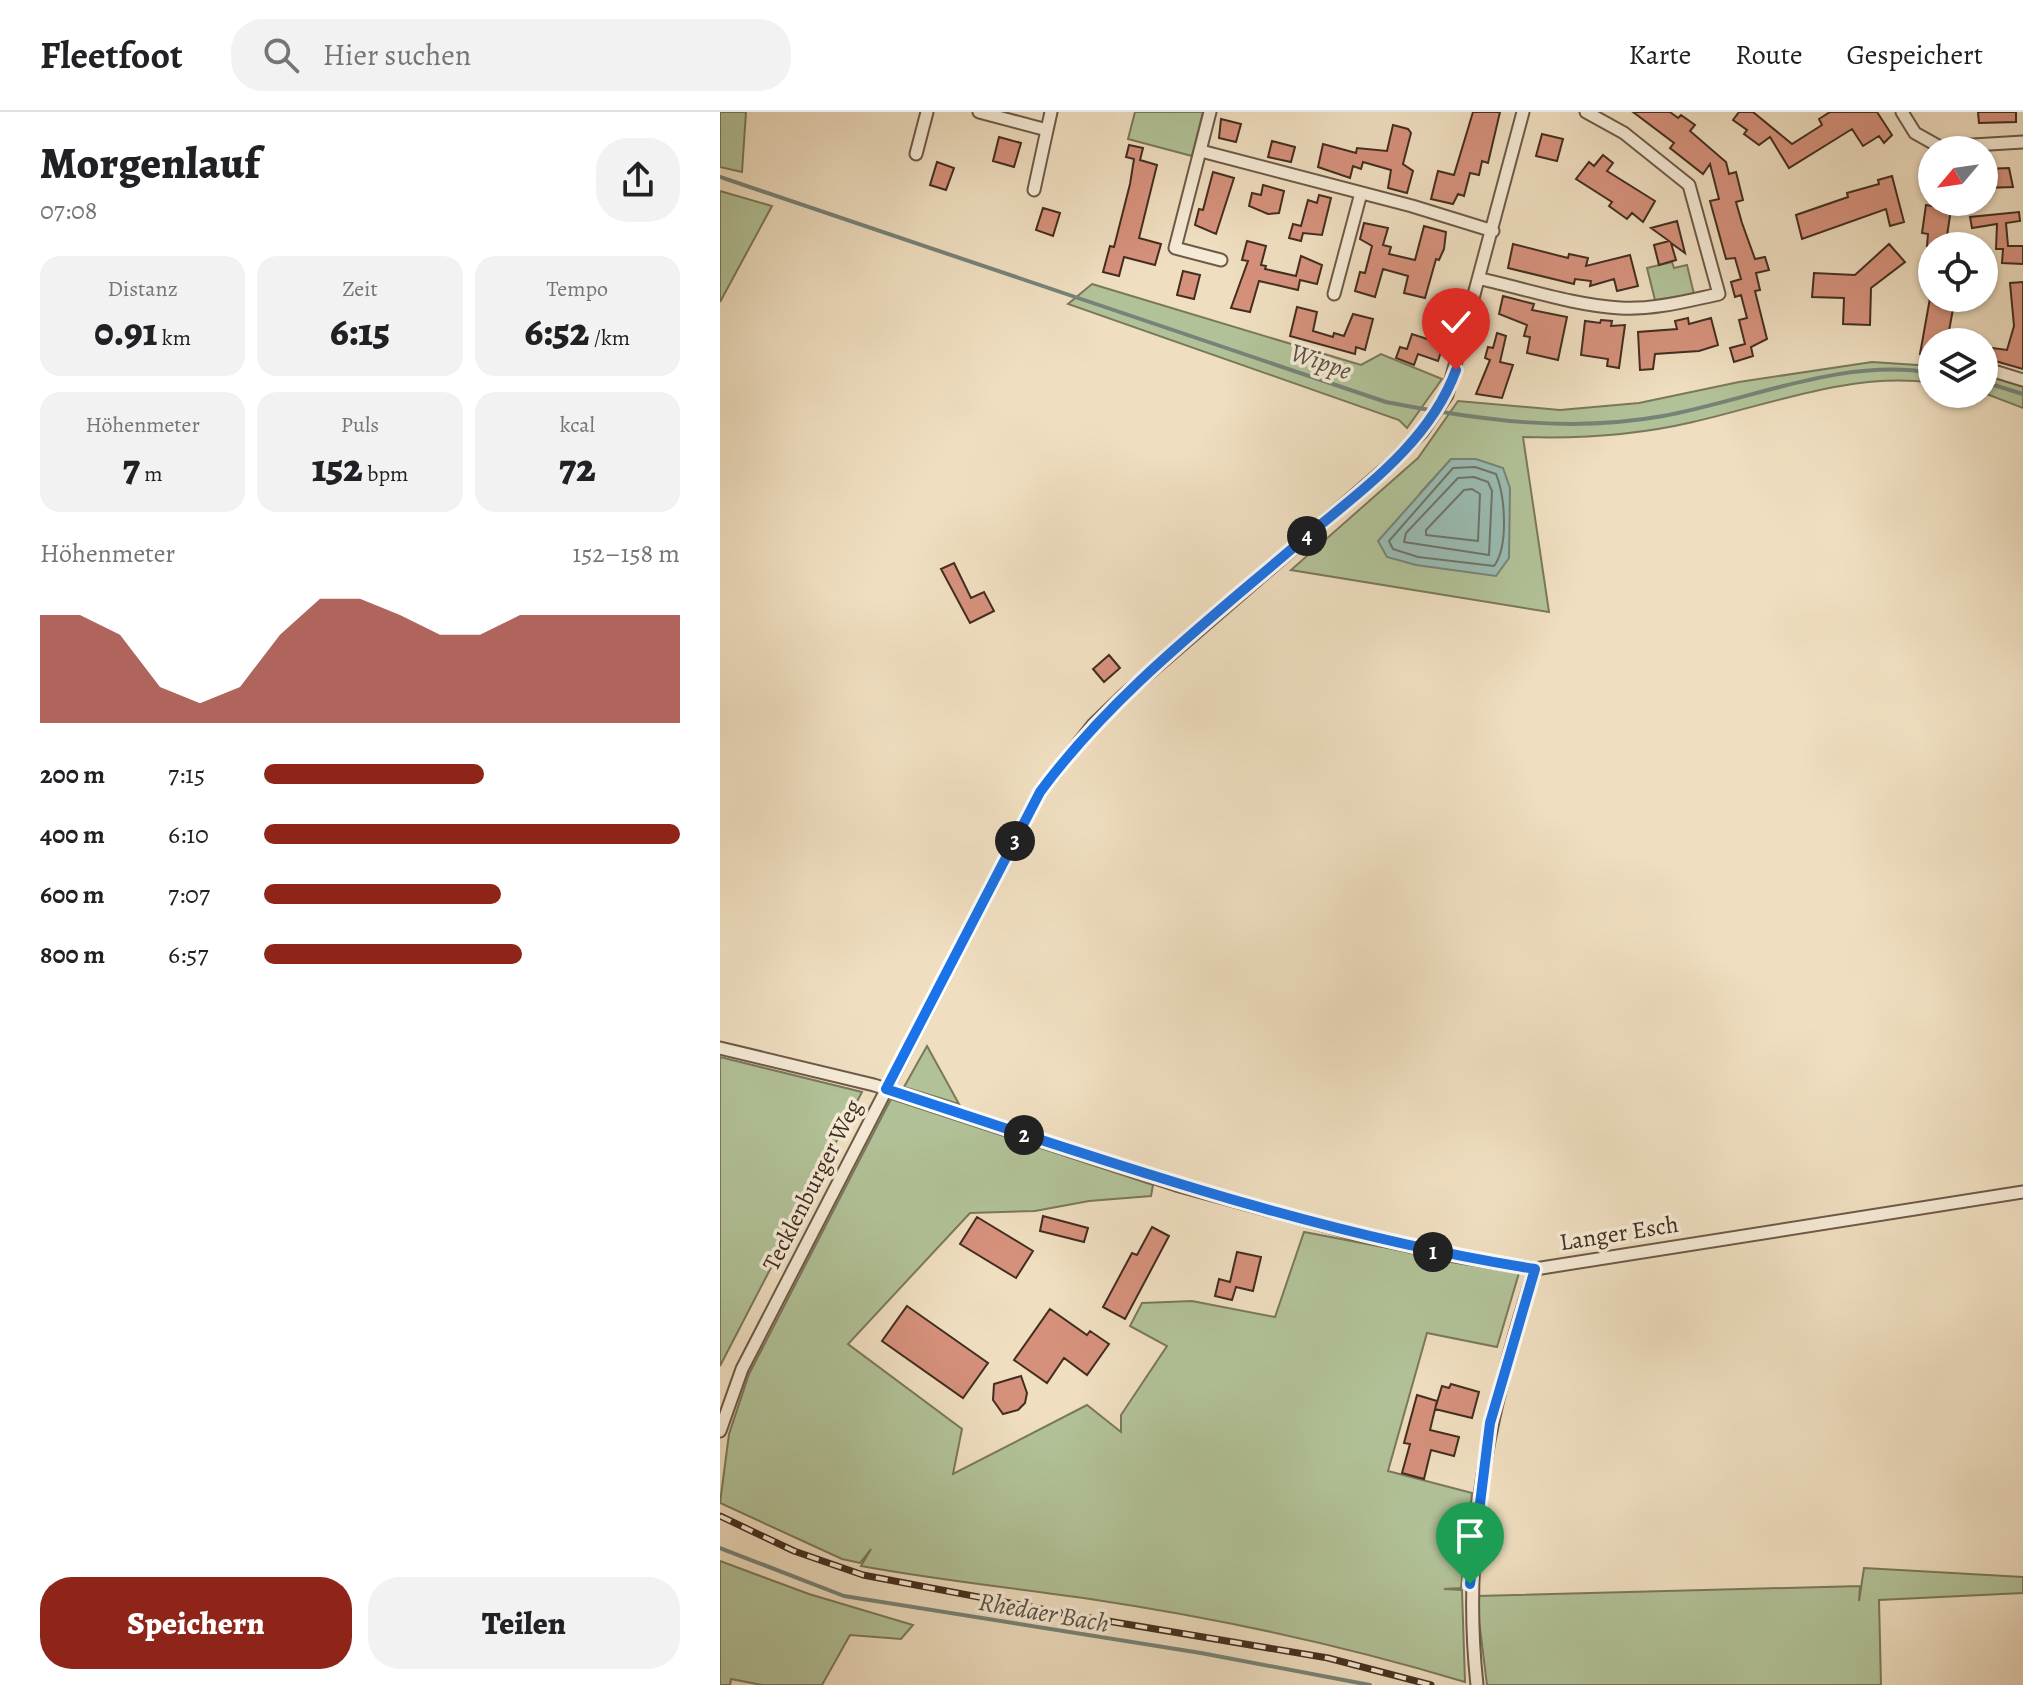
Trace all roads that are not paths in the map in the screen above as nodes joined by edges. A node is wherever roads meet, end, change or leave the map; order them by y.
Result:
1 (927, 112) edge
2 (979, 112) edge
3 (1051, 112) edge
4 (1210, 112) edge
5 (1523, 112) edge
6 (1586, 112) edge
7 (1902, 112) edge
8 (1047, 130) junction
9 (2023, 142) edge
10 (1201, 151) junction
11 (916, 154) dead end
12 (1034, 190) dead end
13 (1361, 193) junction
14 (1493, 231) junction
15 (1221, 260) dead end
16 (1481, 279) junction
17 (1334, 294) dead end
18 (1998, 372) edge
19 (2023, 380) edge
20 (720, 1048) edge
21 (886, 1089) junction
22 (2023, 1192) edge
23 (1535, 1269) junction
24 (720, 1431) edge
25 (1477, 1685) edge

1 - 11 street
2 - 8 street
3 - 8 street
4 - 10 street
5 - 14 street, Tecklenburger Weg
6 - 16 street
7 - 9 street
8 - 12 street
10 - 13 street
10 - 15 street
13 - 14 street
13 - 17 street
14 - 16 street, Tecklenburger Weg
16 - 21 street, Tecklenburger Weg
18 - 19 street
20 - 21 street, Langer Esch
21 - 23 street, Langer Esch
21 - 24 street, Tecklenburger Weg
22 - 23 street, Langer Esch
23 - 25 street

